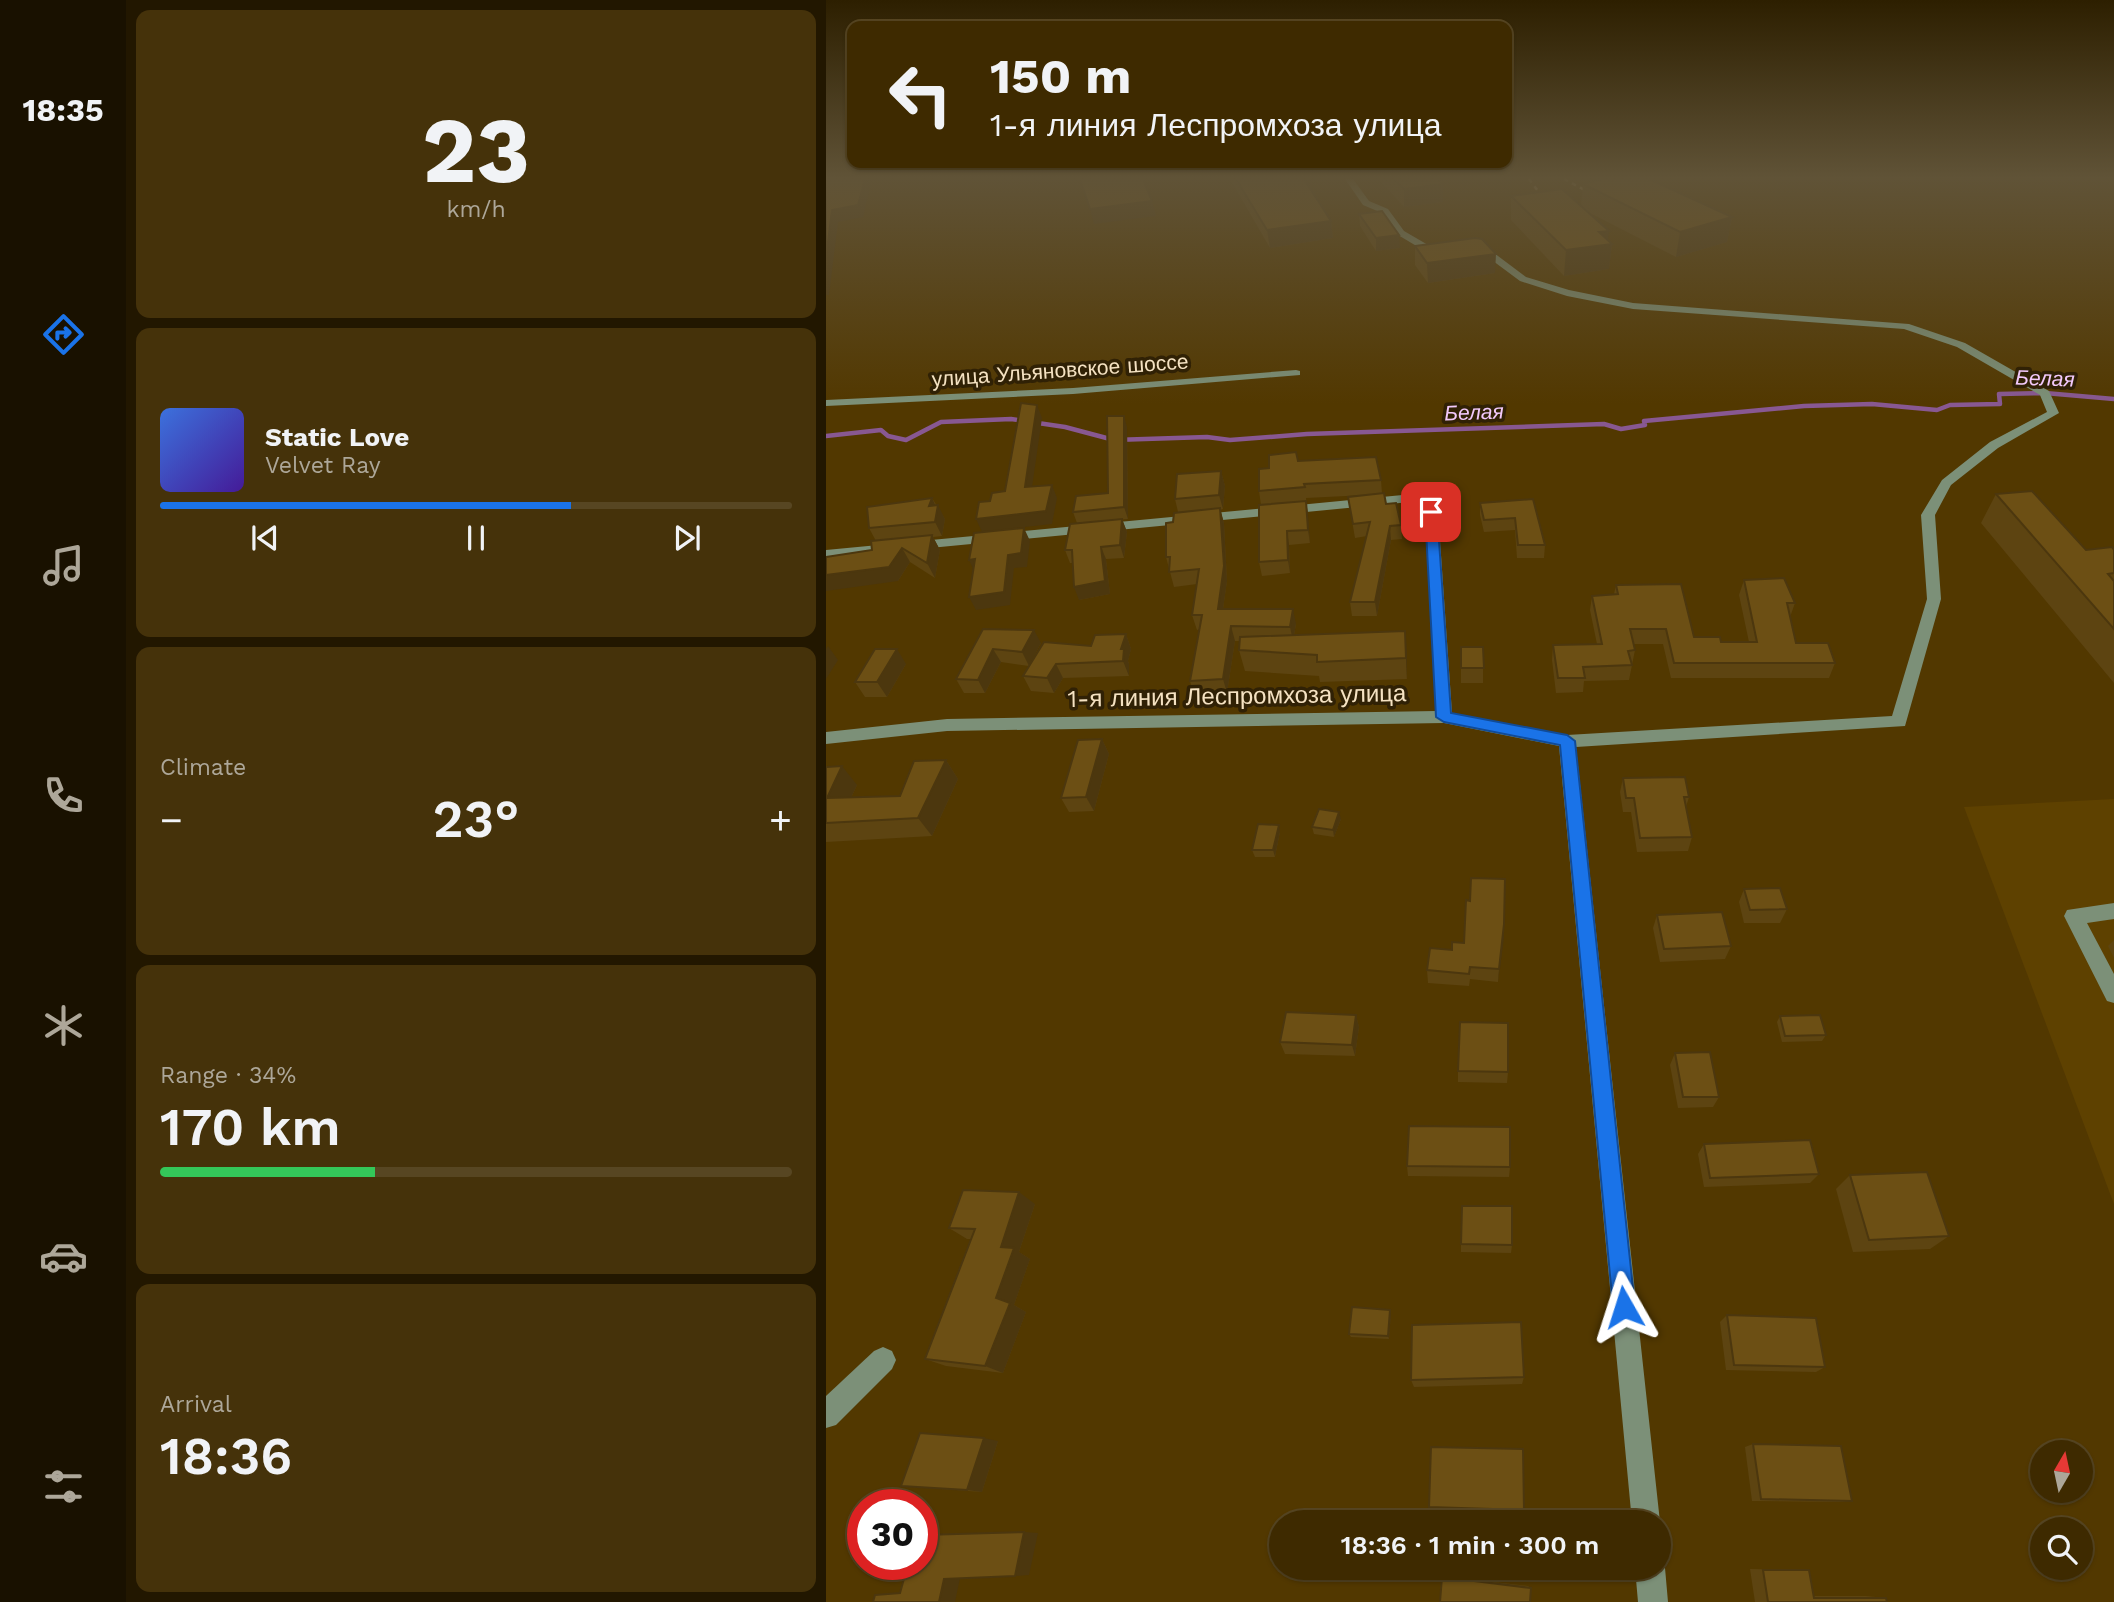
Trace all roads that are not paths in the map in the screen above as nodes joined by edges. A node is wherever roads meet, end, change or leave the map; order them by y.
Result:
1 (1489, 254) edge
2 (1296, 373) dead end
3 (826, 403) edge
4 (826, 554) edge
5 (1444, 717) junction
6 (826, 738) edge
7 (1567, 741) junction
8 (2114, 911) edge
9 (2114, 994) edge
10 (883, 1360) dead end
11 (826, 1415) edge
12 (1645, 1510) edge
13 (1651, 1580) edge
14 (1653, 1602) edge

1 - 7 street, 1-я линия Леспромхоза улица
2 - 3 street, улица Ульяновское шоссе
4 - 5 street
5 - 6 street, 1-я линия Леспромхоза улица
5 - 7 street, 1-я линия Леспромхоза улица
7 - 12 street
8 - 9 street
10 - 11 street
13 - 14 street

